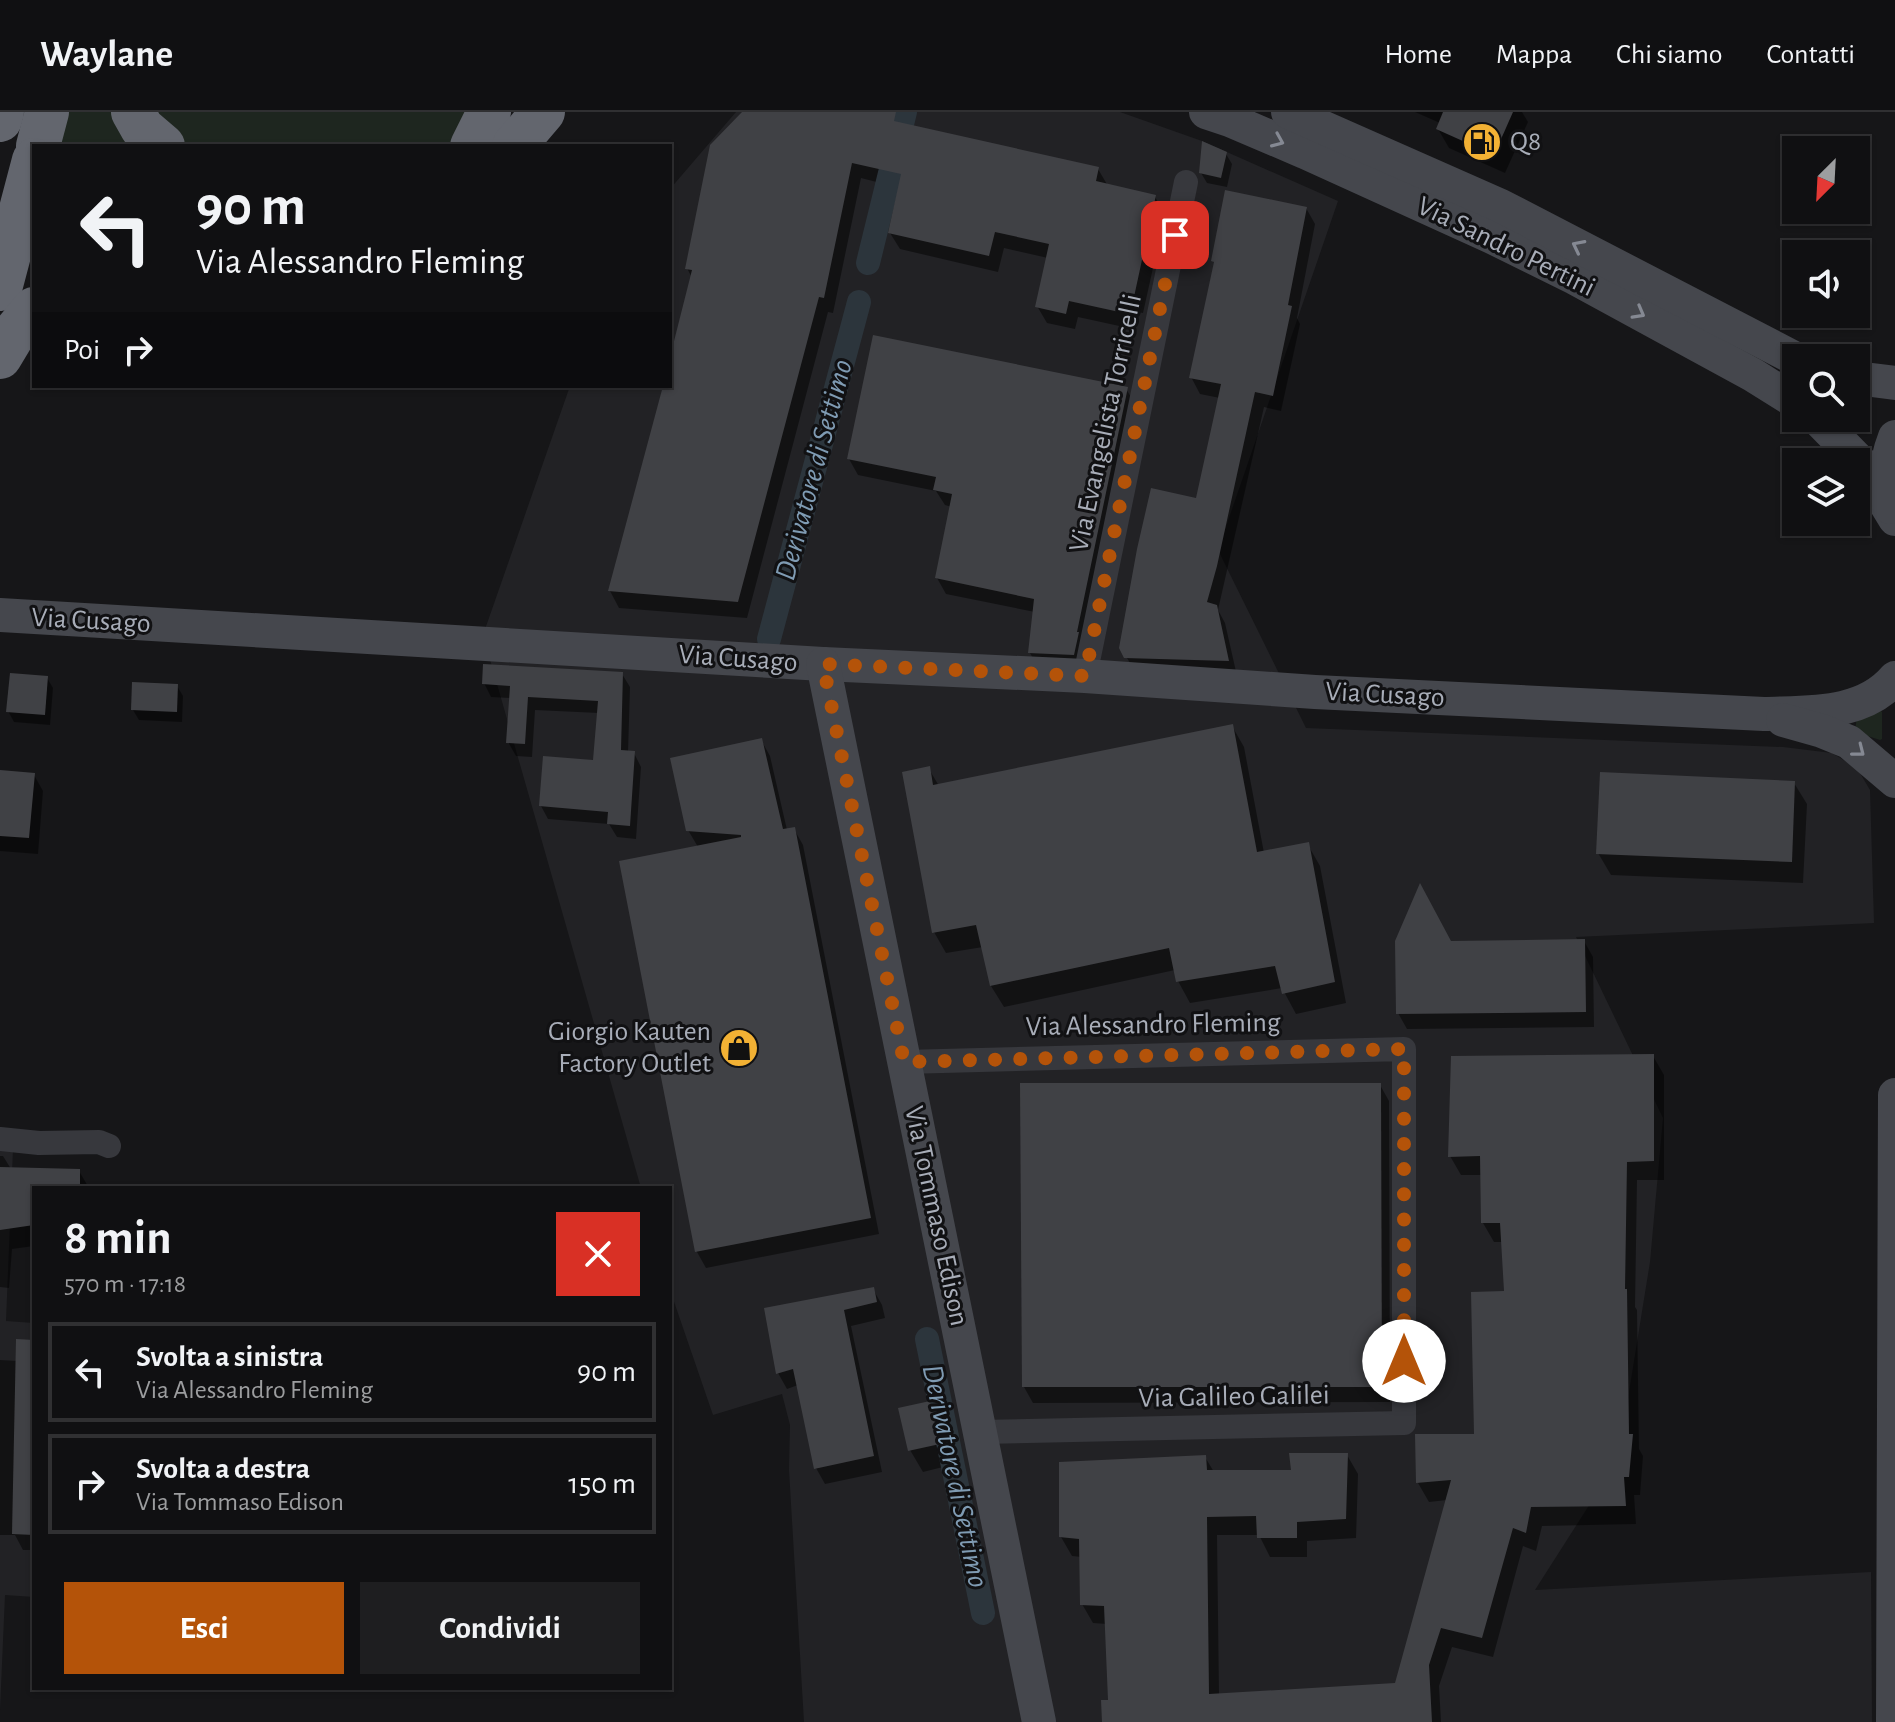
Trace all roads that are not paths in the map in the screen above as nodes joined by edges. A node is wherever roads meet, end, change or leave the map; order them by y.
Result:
1 (2, 112) edge
2 (47, 112) edge
3 (133, 112) edge
4 (489, 112) edge
5 (543, 112) edge
6 (1206, 112) edge
7 (1288, 112) edge
8 (0, 120) edge
9 (39, 144) edge
10 (161, 144) edge
11 (473, 144) edge
12 (516, 144) edge
13 (32, 168) edge
14 (1186, 182) dead end
15 (0, 289) edge
16 (32, 311) edge
17 (1782, 352) edge
18 (0, 357) edge
19 (1870, 380) edge
20 (1895, 383) edge
21 (1782, 393) edge
22 (1831, 432) edge
23 (1895, 437) edge
24 (1895, 520) edge
25 (0, 615) edge
26 (823, 664) junction
27 (1085, 676) junction
28 (1895, 678) edge
29 (1764, 714) junction
30 (1895, 781) edge
31 (1404, 1049) joint
32 (904, 1062) junction
33 (1895, 1095) edge
34 (0, 1139) edge
35 (109, 1146) dead end
36 (980, 1432) junction
37 (1039, 1722) edge
38 (1893, 1722) edge

1 - 8 highway
2 - 9 highway
3 - 10 highway
4 - 11 highway
5 - 12 highway
6 -> 21 street, Via Sandro Pertini
17 -> 7 street, Via Sandro Pertini
13 - 15 highway
14 - 27 street, Via Evangelista Torricelli
16 - 18 highway
19 - 20 street
22 - 24 street
23 - 24 street
25 - 26 street, Via Cusago
26 - 27 street, Via Cusago
26 - 32 street, Via Tommaso Edison
27 - 29 street, Via Cusago
28 - 29 street, Via Cusago
29 -> 30 street, Via Cusago
31 - 32 street, Via Alessandro Fleming
31 - 36 street, Via Galileo Galilei
32 - 36 street, Via Tommaso Edison
33 - 38 street
34 - 35 street
36 - 37 street, Via Tommaso Edison

